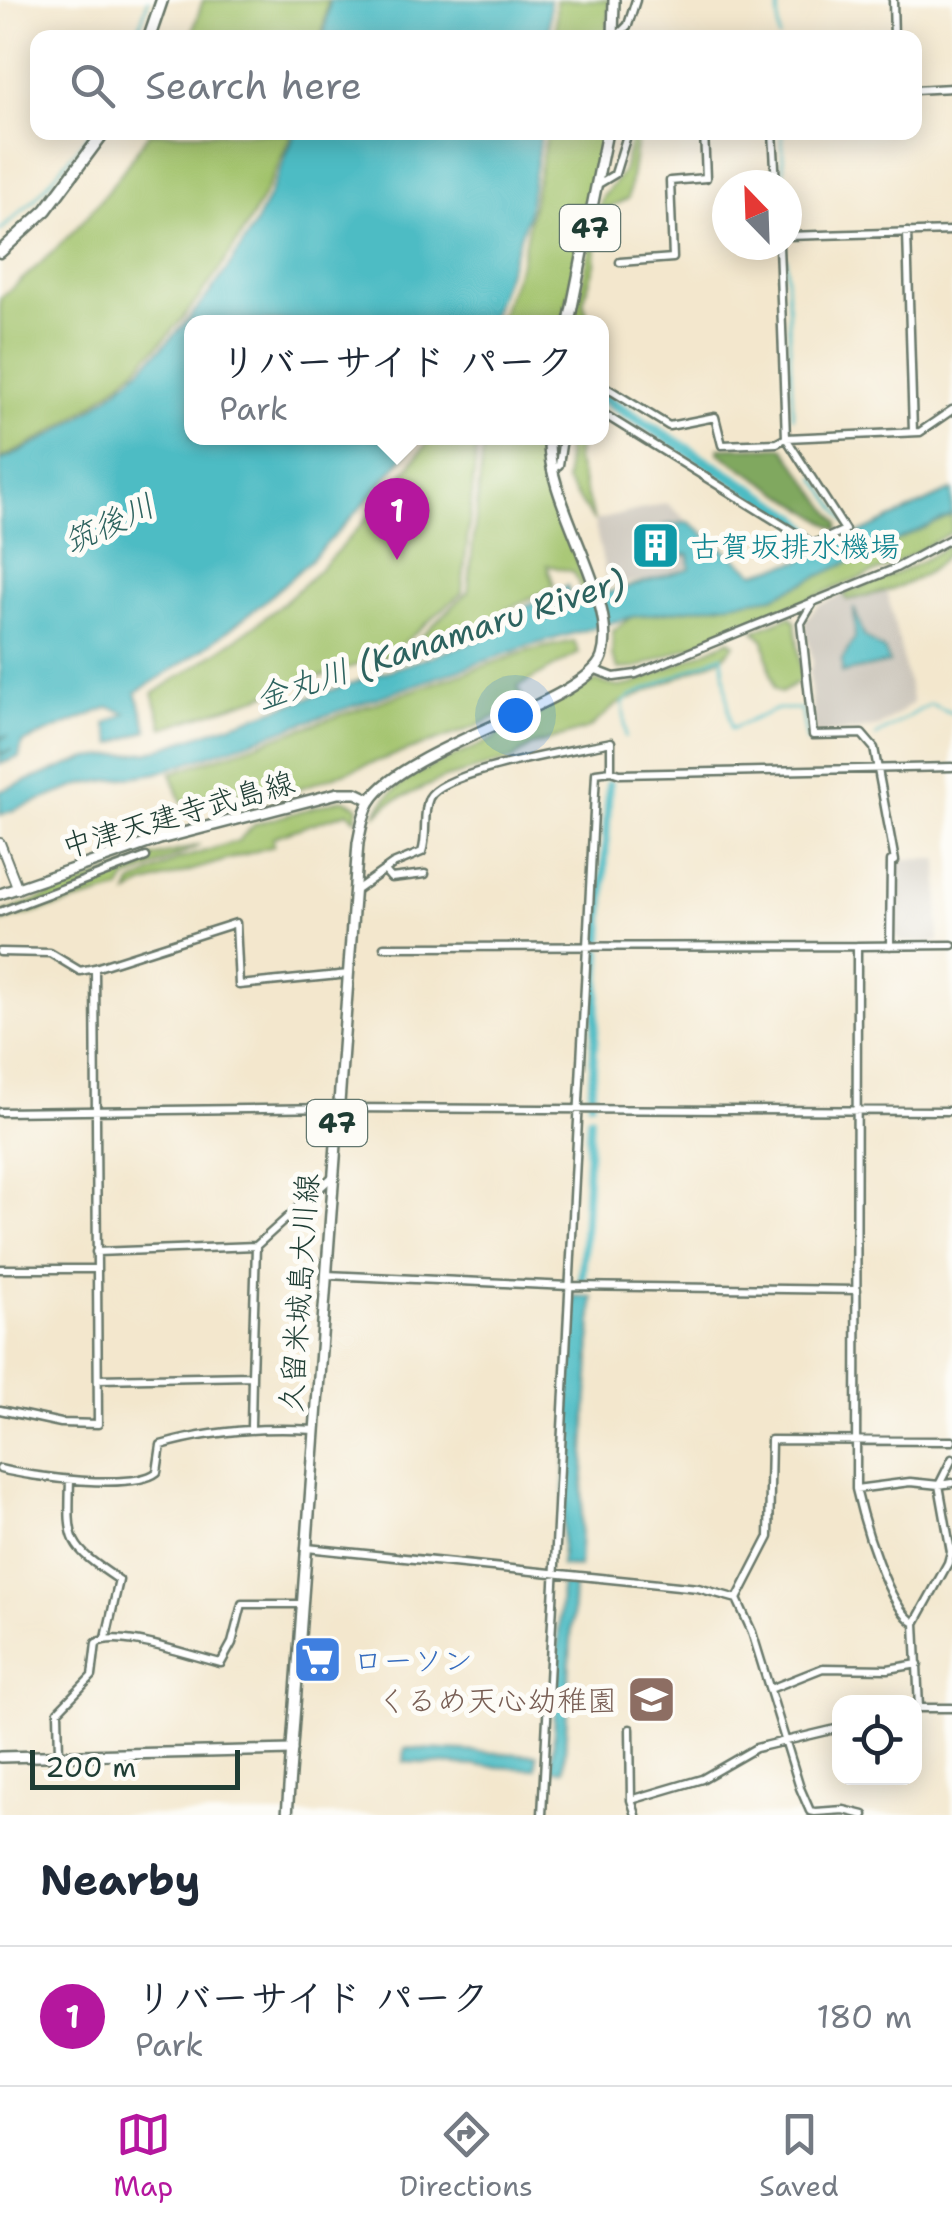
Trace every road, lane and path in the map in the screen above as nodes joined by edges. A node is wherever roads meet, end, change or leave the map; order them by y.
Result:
1 (162, 0) edge
2 (614, 0) edge
3 (636, 0) edge
4 (893, 0) edge
5 (152, 30) edge
6 (614, 30) edge
7 (623, 30) edge
8 (894, 30) edge
9 (952, 88) edge
10 (922, 90) edge
11 (98, 140) edge
12 (607, 140) edge
13 (626, 140) edge
14 (704, 140) edge
15 (773, 140) edge
16 (775, 170) edge
17 (600, 183) junction
18 (907, 232) junction
19 (952, 232) edge
20 (802, 236) edge
21 (0, 252) edge
22 (780, 260) edge
23 (620, 262) dead end
24 (571, 315) edge
25 (609, 389) edge
26 (952, 410) edge
27 (609, 417) edge
28 (913, 432) junction
29 (786, 438) junction
30 (550, 445) edge
31 (561, 445) edge
32 (552, 470) junction
33 (952, 538) edge
34 (814, 601) junction
35 (596, 670) junction
36 (952, 767) edge
37 (611, 771) junction
38 (879, 772) junction
39 (371, 800) junction
40 (0, 842) edge
41 (146, 857) dead end
42 (386, 872) junction
43 (426, 874) dead end
44 (16, 886) junction
45 (354, 892) junction
46 (0, 894) edge
47 (0, 912) edge
48 (588, 945) junction
49 (952, 945) edge
50 (858, 946) junction
51 (890, 946) junction
52 (384, 947) dead end
53 (0, 952) edge
54 (95, 968) junction
55 (349, 974) junction
56 (339, 1108) junction
57 (95, 1110) junction
58 (580, 1110) junction
59 (0, 1112) edge
60 (859, 1112) junction
61 (952, 1112) edge
62 (331, 1178) junction
63 (256, 1246) junction
64 (96, 1252) junction
65 (0, 1269) edge
66 (98, 1269) junction
67 (326, 1275) junction
68 (570, 1286) junction
69 (857, 1290) junction
70 (252, 1376) junction
71 (98, 1379) junction
72 (0, 1410) edge
73 (251, 1426) junction
74 (314, 1430) junction
75 (855, 1440) junction
76 (952, 1441) edge
77 (952, 1459) edge
78 (0, 1468) edge
79 (70, 1480) junction
80 (952, 1482) edge
81 (938, 1485) junction
82 (856, 1489) junction
83 (306, 1548) junction
84 (555, 1573) junction
85 (737, 1599) junction
86 (303, 1604) junction
87 (914, 1623) junction
88 (106, 1638) junction
89 (918, 1664) junction
90 (770, 1689) junction
91 (917, 1695) edge
92 (922, 1708) edge
93 (952, 1708) edge
94 (630, 1729) dead end
95 (832, 1730) edge
96 (784, 1740) junction
97 (292, 1750) junction
98 (59, 1755) junction
99 (0, 1757) edge
100 (632, 1800) junction
101 (814, 1814) edge
102 (287, 1815) edge
103 (542, 1815) edge
104 (636, 1815) edge
105 (864, 1815) edge

1 - 5 highway
2 - 6 main road
3 - 7 street
4 - 8 street
9 - 10 street
11 - 21 highway
12 - 17 main road, 47
13 - 17 street
14 - 23 street
15 - 16 street
17 - 24 main road, 47
18 - 19 street
18 - 20 street
18 - 28 street
22 - 29 street
25 - 29 street
26 - 28 street
27 - 29 street
28 - 29 street
30 - 32 main road
31 - 32 street
32 - 35 main road
33 - 34 street
34 - 35 street
34 - 38 street
35 - 39 main road
36 - 38 street
37 - 38 street
37 - 42 street
37 - 48 street
38 - 51 street
39 - 44 main road, 中津天建寺武島線
39 - 45 main road, 久留米城島大川線 / 47
40 - 44 street
41 - 47 street
42 - 43 street
42 - 45 street
44 - 46 main road, 中津天建寺武島線
45 - 55 main road, 久留米城島大川線 / 47
48 - 50 street
48 - 52 street
48 - 58 street
49 - 51 street
50 - 51 street
50 - 60 street
53 - 54 street
54 - 55 street
54 - 57 street
55 - 56 main road, 久留米城島大川線 / 47
56 - 57 street
56 - 58 street
56 - 62 main road, 久留米城島大川線 / 47
57 - 59 street
57 - 64 street
58 - 60 street
58 - 68 street
60 - 61 street
60 - 69 street
62 - 63 street
62 - 67 main road, 久留米城島大川線 / 47
63 - 64 street
63 - 70 street
64 - 66 street
65 - 66 street
66 - 71 street
67 - 68 street
67 - 74 main road, 久留米城島大川線 / 47
68 - 69 street
68 - 84 street
69 - 75 street
70 - 71 street
70 - 73 street
71 - 72 street
73 - 74 street
73 - 79 street
74 - 83 main road, 久留米城島大川線 / 47
75 - 76 street
75 - 82 street
75 - 85 street
77 - 81 street
78 - 79 street
79 - 88 street
80 - 81 street
81 - 82 street
81 - 87 street
82 - 87 street
83 - 84 street
83 - 86 main road, 久留米城島大川線 / 47
84 - 85 street
84 - 103 street
85 - 90 street
86 - 88 street
86 - 97 main road, 久留米城島大川線 / 47
87 - 89 street
88 - 98 street
89 - 90 street
89 - 91 street
90 - 96 street
92 - 93 street
94 - 100 street
95 - 96 street
96 - 100 street
96 - 101 street
97 - 98 main road
97 - 102 main road, 久留米城島大川線 / 47
98 - 99 main road
100 - 104 street
101 - 105 street

